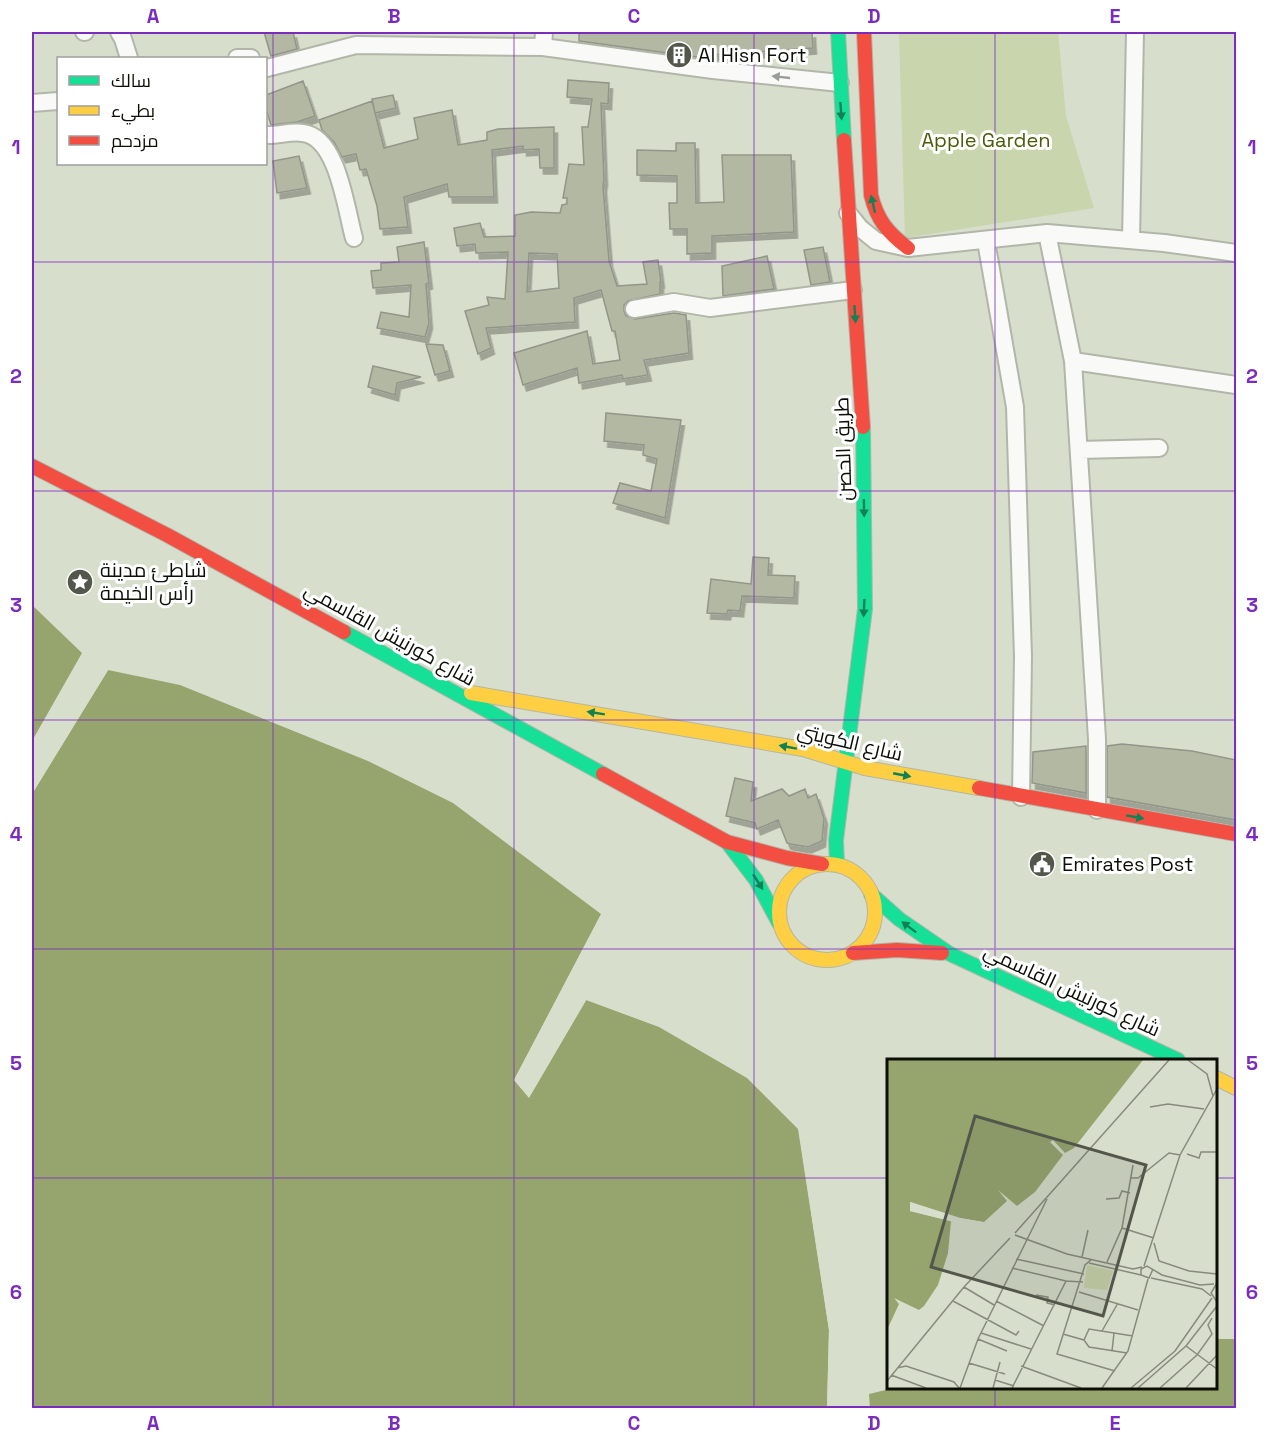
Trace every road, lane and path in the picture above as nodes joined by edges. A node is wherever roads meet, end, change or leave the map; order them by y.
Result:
1 (119, 32) edge
2 (838, 32) edge
3 (864, 32) edge
4 (1135, 32) edge
5 (544, 39) edge
6 (129, 57) edge
7 (267, 68) edge
8 (840, 83) junction
9 (57, 101) edge
10 (32, 103) edge
11 (267, 135) edge
12 (848, 213) junction
13 (1047, 233) junction
14 (354, 238) dead end
15 (1131, 240) junction
16 (986, 241) junction
17 (908, 248) junction
18 (1236, 253) edge
19 (854, 290) junction
20 (634, 309) dead end
21 (1073, 361) junction
22 (1236, 385) edge
23 (1159, 448) dead end
24 (1078, 450) junction
25 (32, 466) edge
26 (454, 690) junction
27 (844, 762) junction
28 (1021, 797) junction
29 (1097, 810) junction
30 (1236, 834) edge
31 (727, 842) junction
32 (822, 864) junction
33 (837, 865) junction
34 (871, 894) junction
35 (781, 927) junction
36 (853, 953) junction
37 (950, 954) junction
38 (1176, 1059) edge
39 (1217, 1079) edge
40 (1236, 1088) edge

1 - 6 street
2 - 8 street, طريق الحصن
17 -> 3 street
4 - 15 street
5 - 7 street
8 -> 5 street
8 -> 12 street, طريق الحصن
9 - 10 street
11 - 14 street
12 - 17 street
12 - 19 street, طريق الحصن
13 - 15 street
13 - 16 street
13 - 21 street
15 - 18 street
16 - 17 street
16 - 28 street
19 - 20 street
19 -> 27 street, طريق الحصن
21 - 22 street
21 - 24 street
23 - 24 street
24 - 29 street
25 - 26 street, شارع كورنيش القاسمي
27 -> 26 street, شارع الكويتي
26 - 31 street, شارع كورنيش القاسمي
27 -> 28 street, شارع الكويتي
27 - 33 street, طريق الحصن
28 - 29 street, شارع الكويتي
29 -> 30 street, شارع الكويتي
31 - 32 street, شارع كورنيش القاسمي
31 -> 35 street, شارع كورنيش القاسمي
32 - 33 street
32 - 35 street
33 - 34 street
34 - 36 street
37 -> 34 street, شارع كورنيش القاسمي
35 - 36 street
36 - 37 street, شارع كورنيش القاسمي
37 - 38 street, شارع كورنيش القاسمي
39 - 40 street

